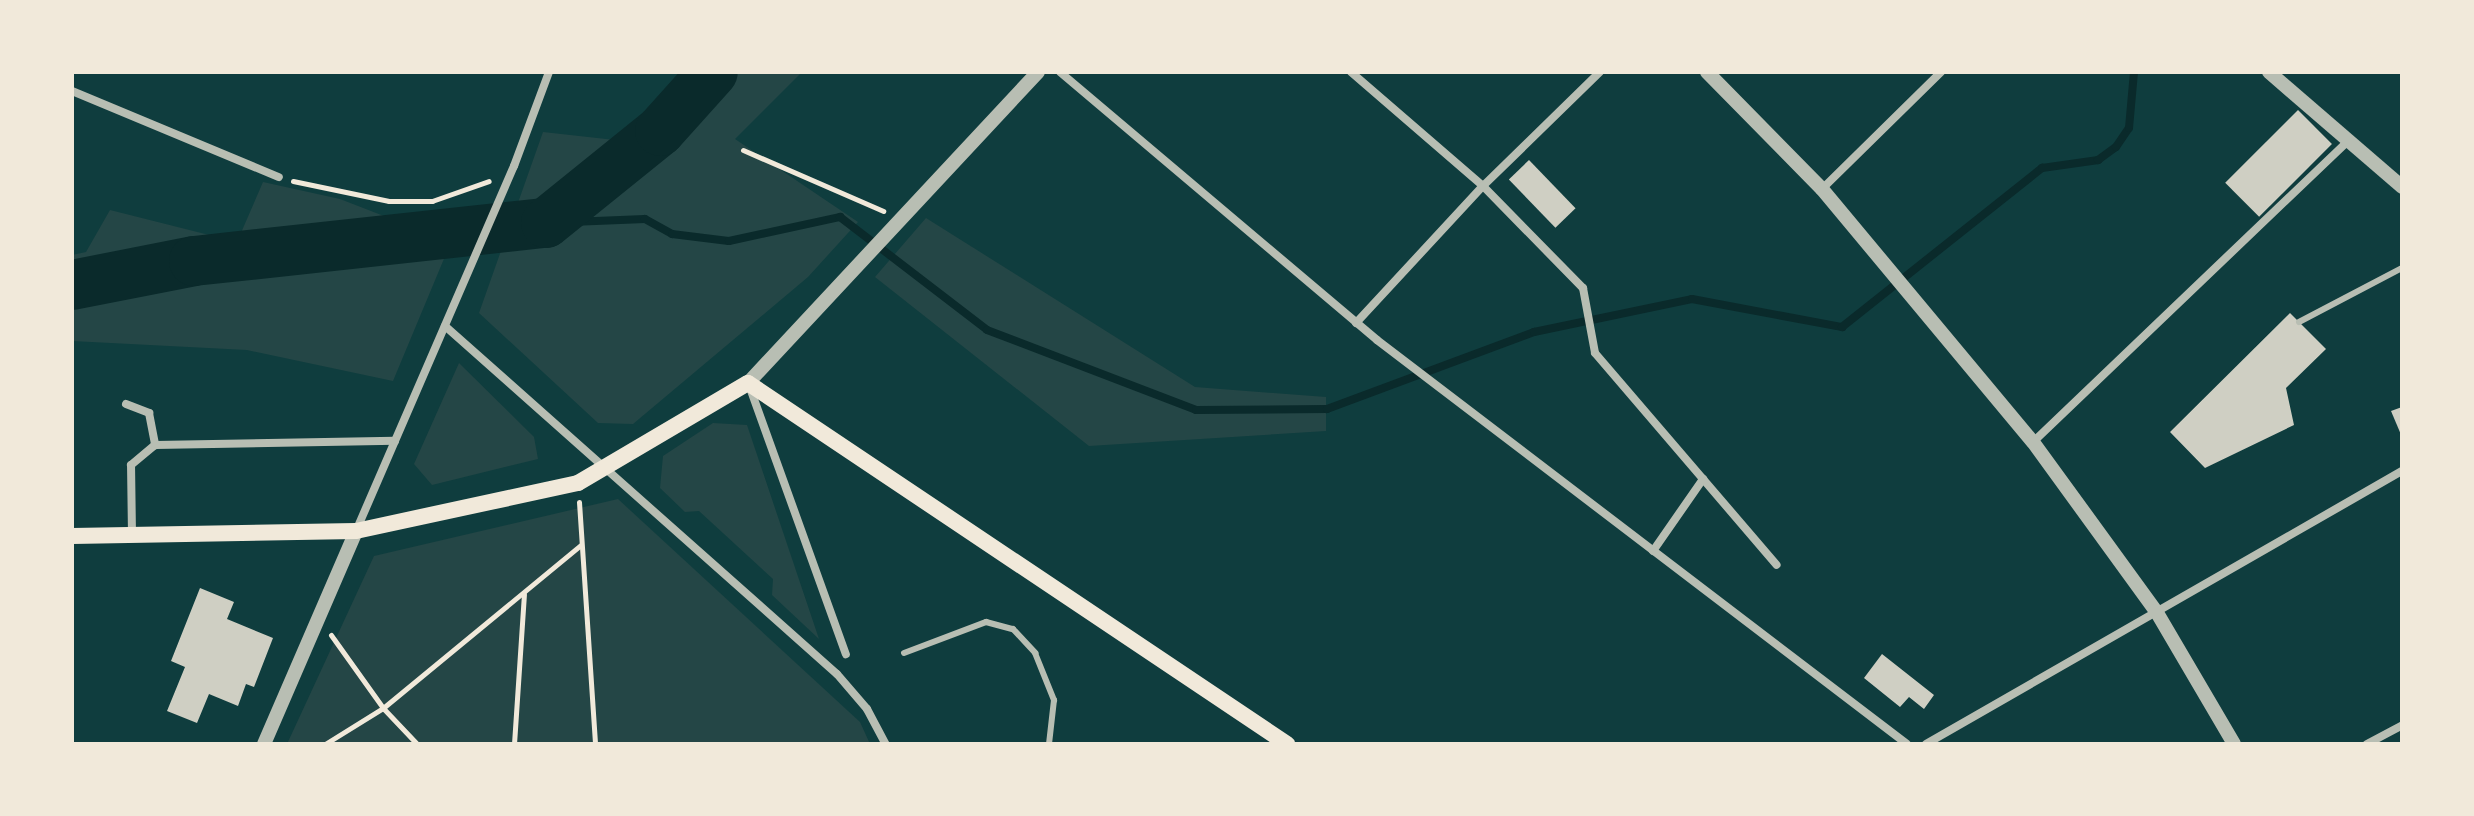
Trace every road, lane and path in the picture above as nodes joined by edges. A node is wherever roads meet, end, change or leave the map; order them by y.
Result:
1 (549, 72) edge
2 (1038, 72) edge
3 (1060, 72) edge
4 (1351, 72) edge
5 (1600, 72) edge
6 (1707, 72) edge
7 (1941, 72) edge
8 (2275, 77) edge
9 (72, 91) edge
10 (2348, 141) junction
11 (743, 150) dead end
12 (514, 166) junction
13 (279, 177) joint
14 (1483, 186) junction
15 (2402, 187) edge
16 (1822, 189) junction
17 (898, 218) junction
18 (2402, 268) edge
19 (2299, 322) dead end
20 (1356, 323) junction
21 (445, 326) junction
22 (748, 383) junction
23 (126, 404) dead end
24 (395, 441) junction
25 (2033, 442) junction
26 (155, 445) junction
27 (604, 468) junction
28 (2402, 471) edge
29 (1703, 479) junction
30 (578, 483) junction
31 (356, 531) junction
32 (132, 535) junction
33 (72, 536) edge
34 (581, 545) junction
35 (1653, 551) junction
36 (1777, 565) dead end
37 (524, 592) junction
38 (2156, 611) junction
39 (319, 617) junction
40 (904, 653) dead end
41 (846, 654) dead end
42 (383, 708) junction
43 (2402, 725) edge
44 (264, 744) edge
45 (325, 744) edge
46 (417, 744) edge
47 (514, 744) edge
48 (595, 744) edge
49 (886, 744) edge
50 (1049, 744) edge
51 (1287, 744) edge
52 (1907, 744) edge
53 (1926, 744) edge
54 (2234, 744) edge
55 (2367, 744) edge

1 - 12 street
2 - 17 street
3 - 20 street
4 - 14 street
5 - 14 street
6 - 16 street
7 - 16 street
8 - 10 street
9 - 13 street
10 - 15 street
10 - 25 street
11 - 17 path
12 - 13 path
12 - 21 street
14 - 20 street
14 - 29 street
16 - 25 street
17 - 22 street
18 - 19 lane
20 - 35 street
21 - 24 street
21 - 27 street
22 - 27 main road
22 - 41 street
22 - 51 main road
23 - 26 street
24 - 26 street
24 - 31 street
25 - 38 street
26 - 32 street
27 - 30 main road
27 - 49 street
28 - 38 street
29 - 35 street
29 - 36 street
30 - 31 main road
30 - 34 path
31 - 32 main road
31 - 39 street
32 - 33 main road
34 - 37 path
34 - 48 path
35 - 52 street
37 - 42 path
37 - 47 path
38 - 53 street
38 - 54 street
39 - 42 path
39 - 44 street
40 - 50 lane
42 - 45 path
42 - 46 path
43 - 55 street

